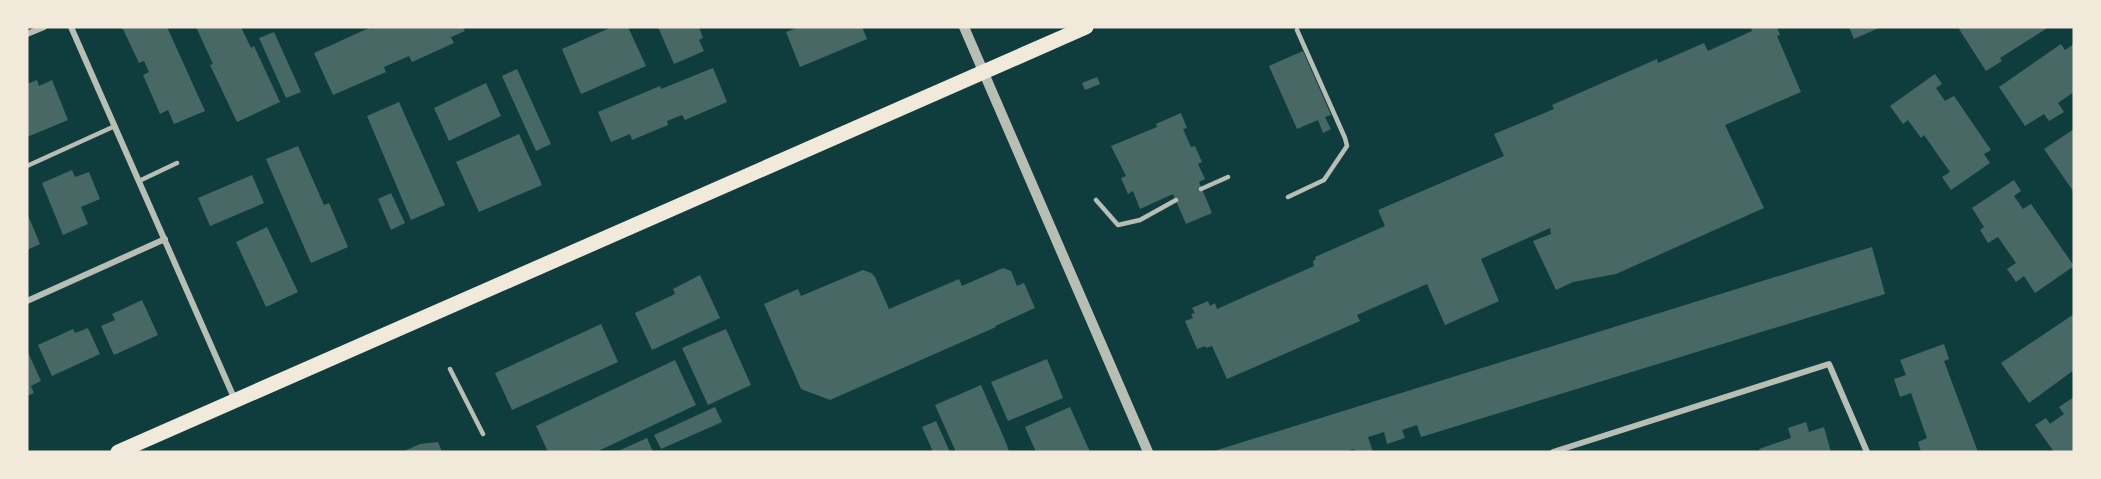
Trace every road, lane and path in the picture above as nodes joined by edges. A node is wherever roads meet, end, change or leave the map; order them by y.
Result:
1 (44, 27) edge
2 (71, 27) edge
3 (964, 27) edge
4 (1086, 27) edge
5 (1297, 30) dead end
6 (27, 34) edge
7 (984, 72) junction
8 (115, 126) junction
9 (177, 164) dead end
10 (27, 166) edge
11 (1228, 177) dead end
12 (139, 181) junction
13 (1202, 189) dead end
14 (1288, 197) dead end
15 (1096, 200) dead end
16 (1176, 200) dead end
17 (165, 240) junction
18 (27, 301) edge
19 (450, 369) dead end
20 (235, 400) junction
21 (483, 434) dead end
22 (118, 452) edge
23 (1148, 452) edge
24 (1553, 452) edge
25 (1867, 452) edge

1 - 6 street
2 - 8 street
3 - 7 street
4 - 7 main road
5 - 14 lane
7 - 20 main road
7 - 23 street
8 - 10 lane
8 - 12 street
9 - 12 lane
11 - 13 lane
12 - 17 street
15 - 16 lane
17 - 18 street
17 - 20 street
19 - 21 lane
20 - 22 main road
24 - 25 street

